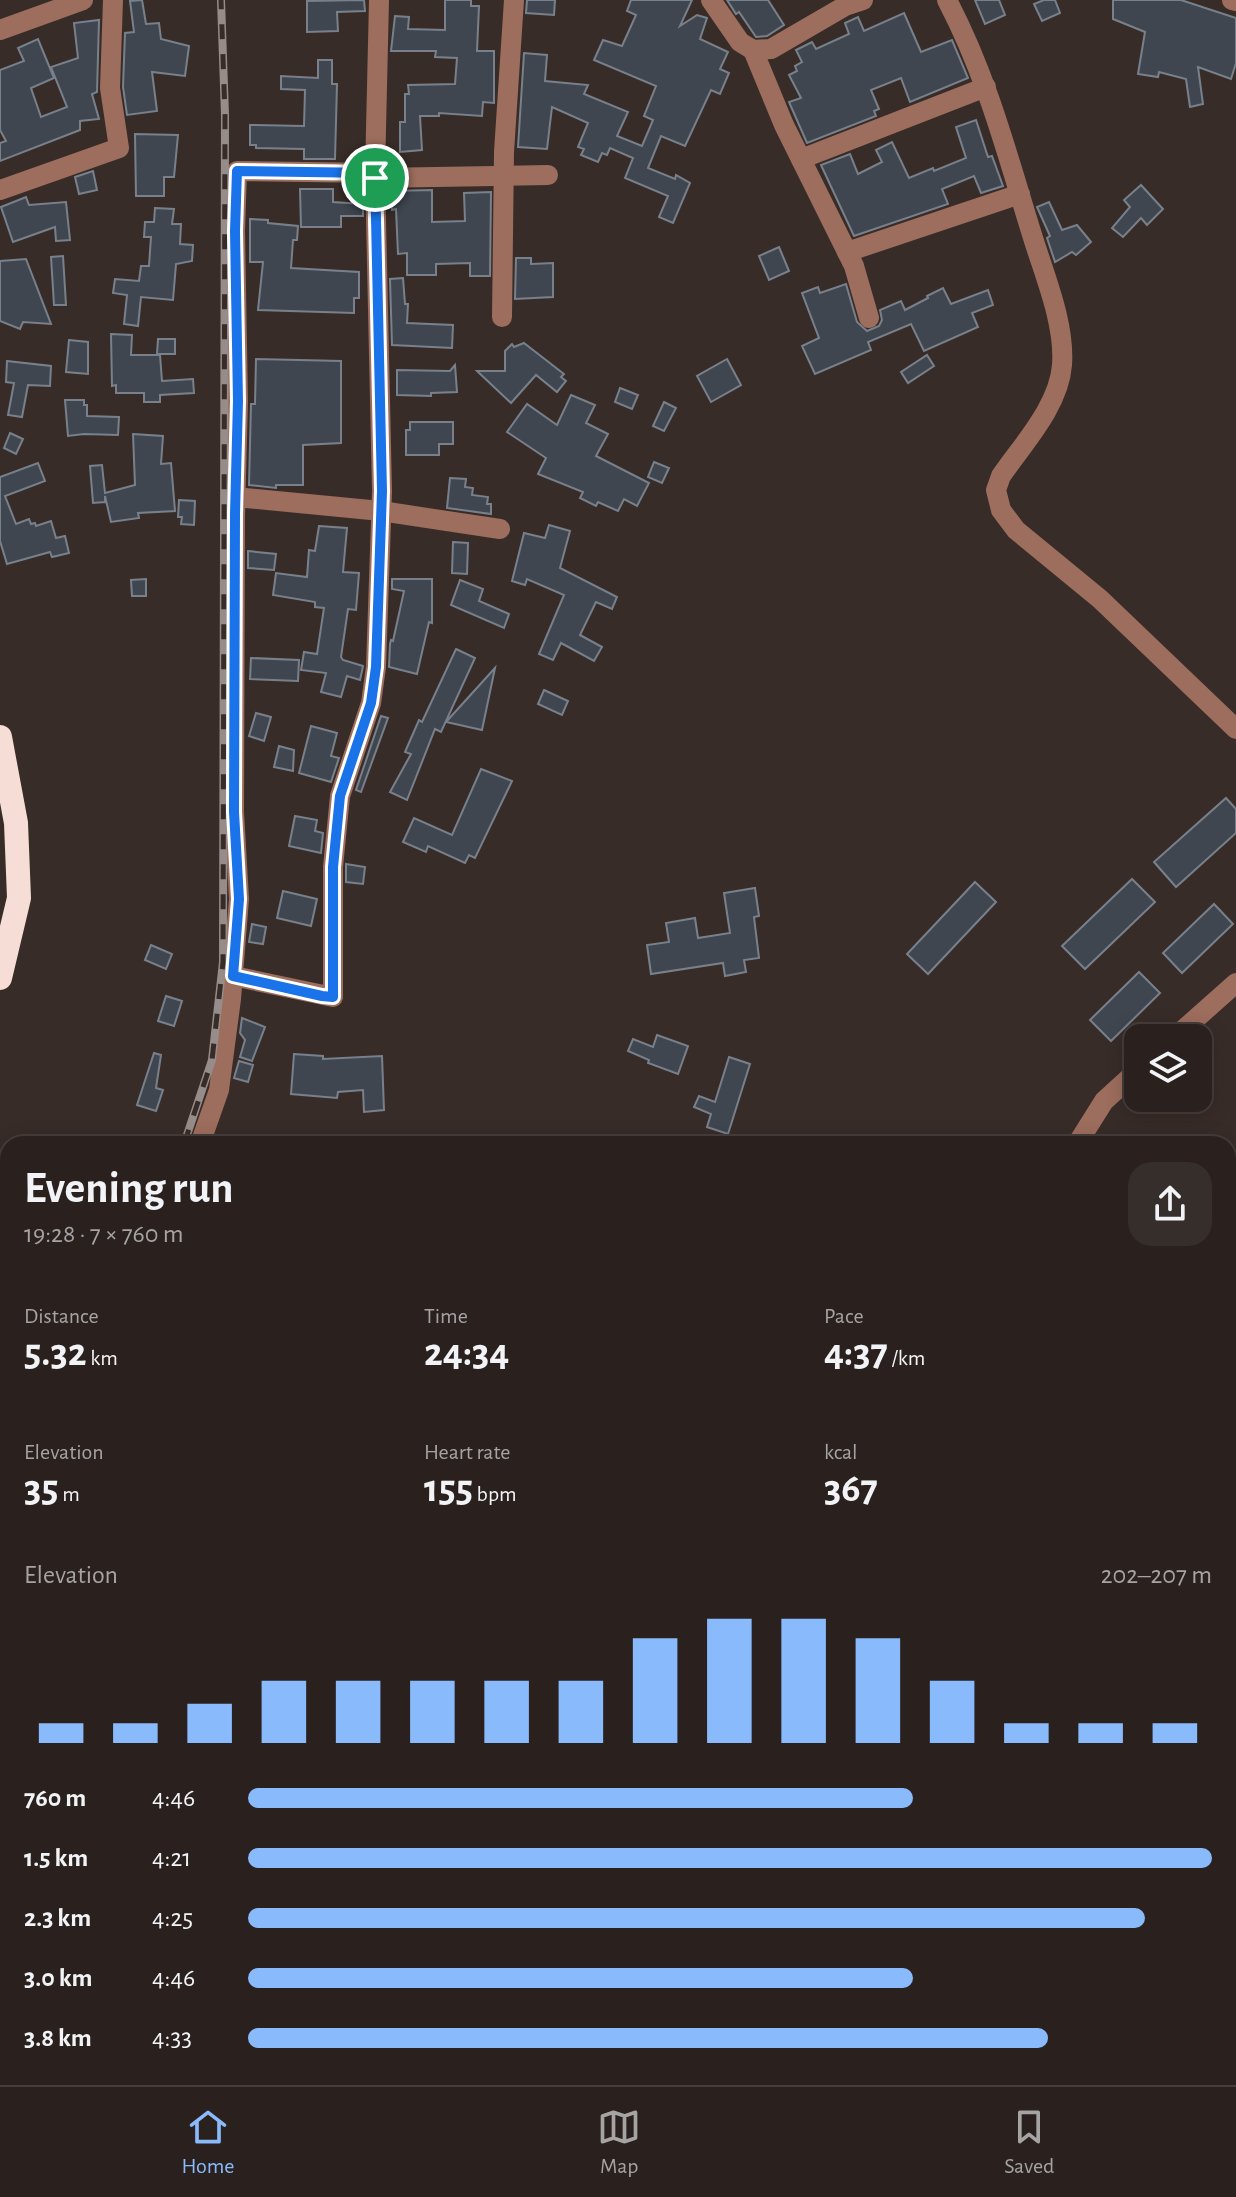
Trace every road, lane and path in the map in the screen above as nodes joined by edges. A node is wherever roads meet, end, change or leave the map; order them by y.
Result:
1 (83, 0) edge
2 (113, 0) edge
3 (379, 0) edge
4 (514, 0) edge
5 (711, 0) edge
6 (863, 0) edge
7 (947, 0) edge
8 (0, 30) edge
9 (753, 50) junction
10 (986, 87) junction
11 (801, 159) junction
12 (505, 175) junction
13 (548, 175) dead end
14 (375, 176) junction
15 (0, 190) edge
16 (1020, 194) junction
17 (847, 252) junction
18 (502, 317) dead end
19 (869, 318) dead end
20 (235, 497) junction
21 (381, 511) junction
22 (500, 529) dead end
23 (1236, 729) edge
24 (0, 737) edge
25 (233, 976) junction
26 (0, 978) edge
27 (1236, 983) edge
28 (1190, 1024) edge
29 (1124, 1083) edge
30 (203, 1136) edge
31 (1082, 1136) edge

1 - 8 street
2 - 15 street
3 - 14 street
4 - 12 street
5 - 9 street
6 - 9 street
7 - 10 street
9 - 11 street
10 - 11 street
10 - 16 street
11 - 17 street
12 - 13 street
12 - 14 street
12 - 18 street
14 - 20 street
14 - 21 street
16 - 17 street
16 - 23 street
17 - 19 street
20 - 21 street
20 - 25 street
21 - 22 street
21 - 25 street
24 - 26 highway
25 - 30 street
27 - 28 street
29 - 31 street

